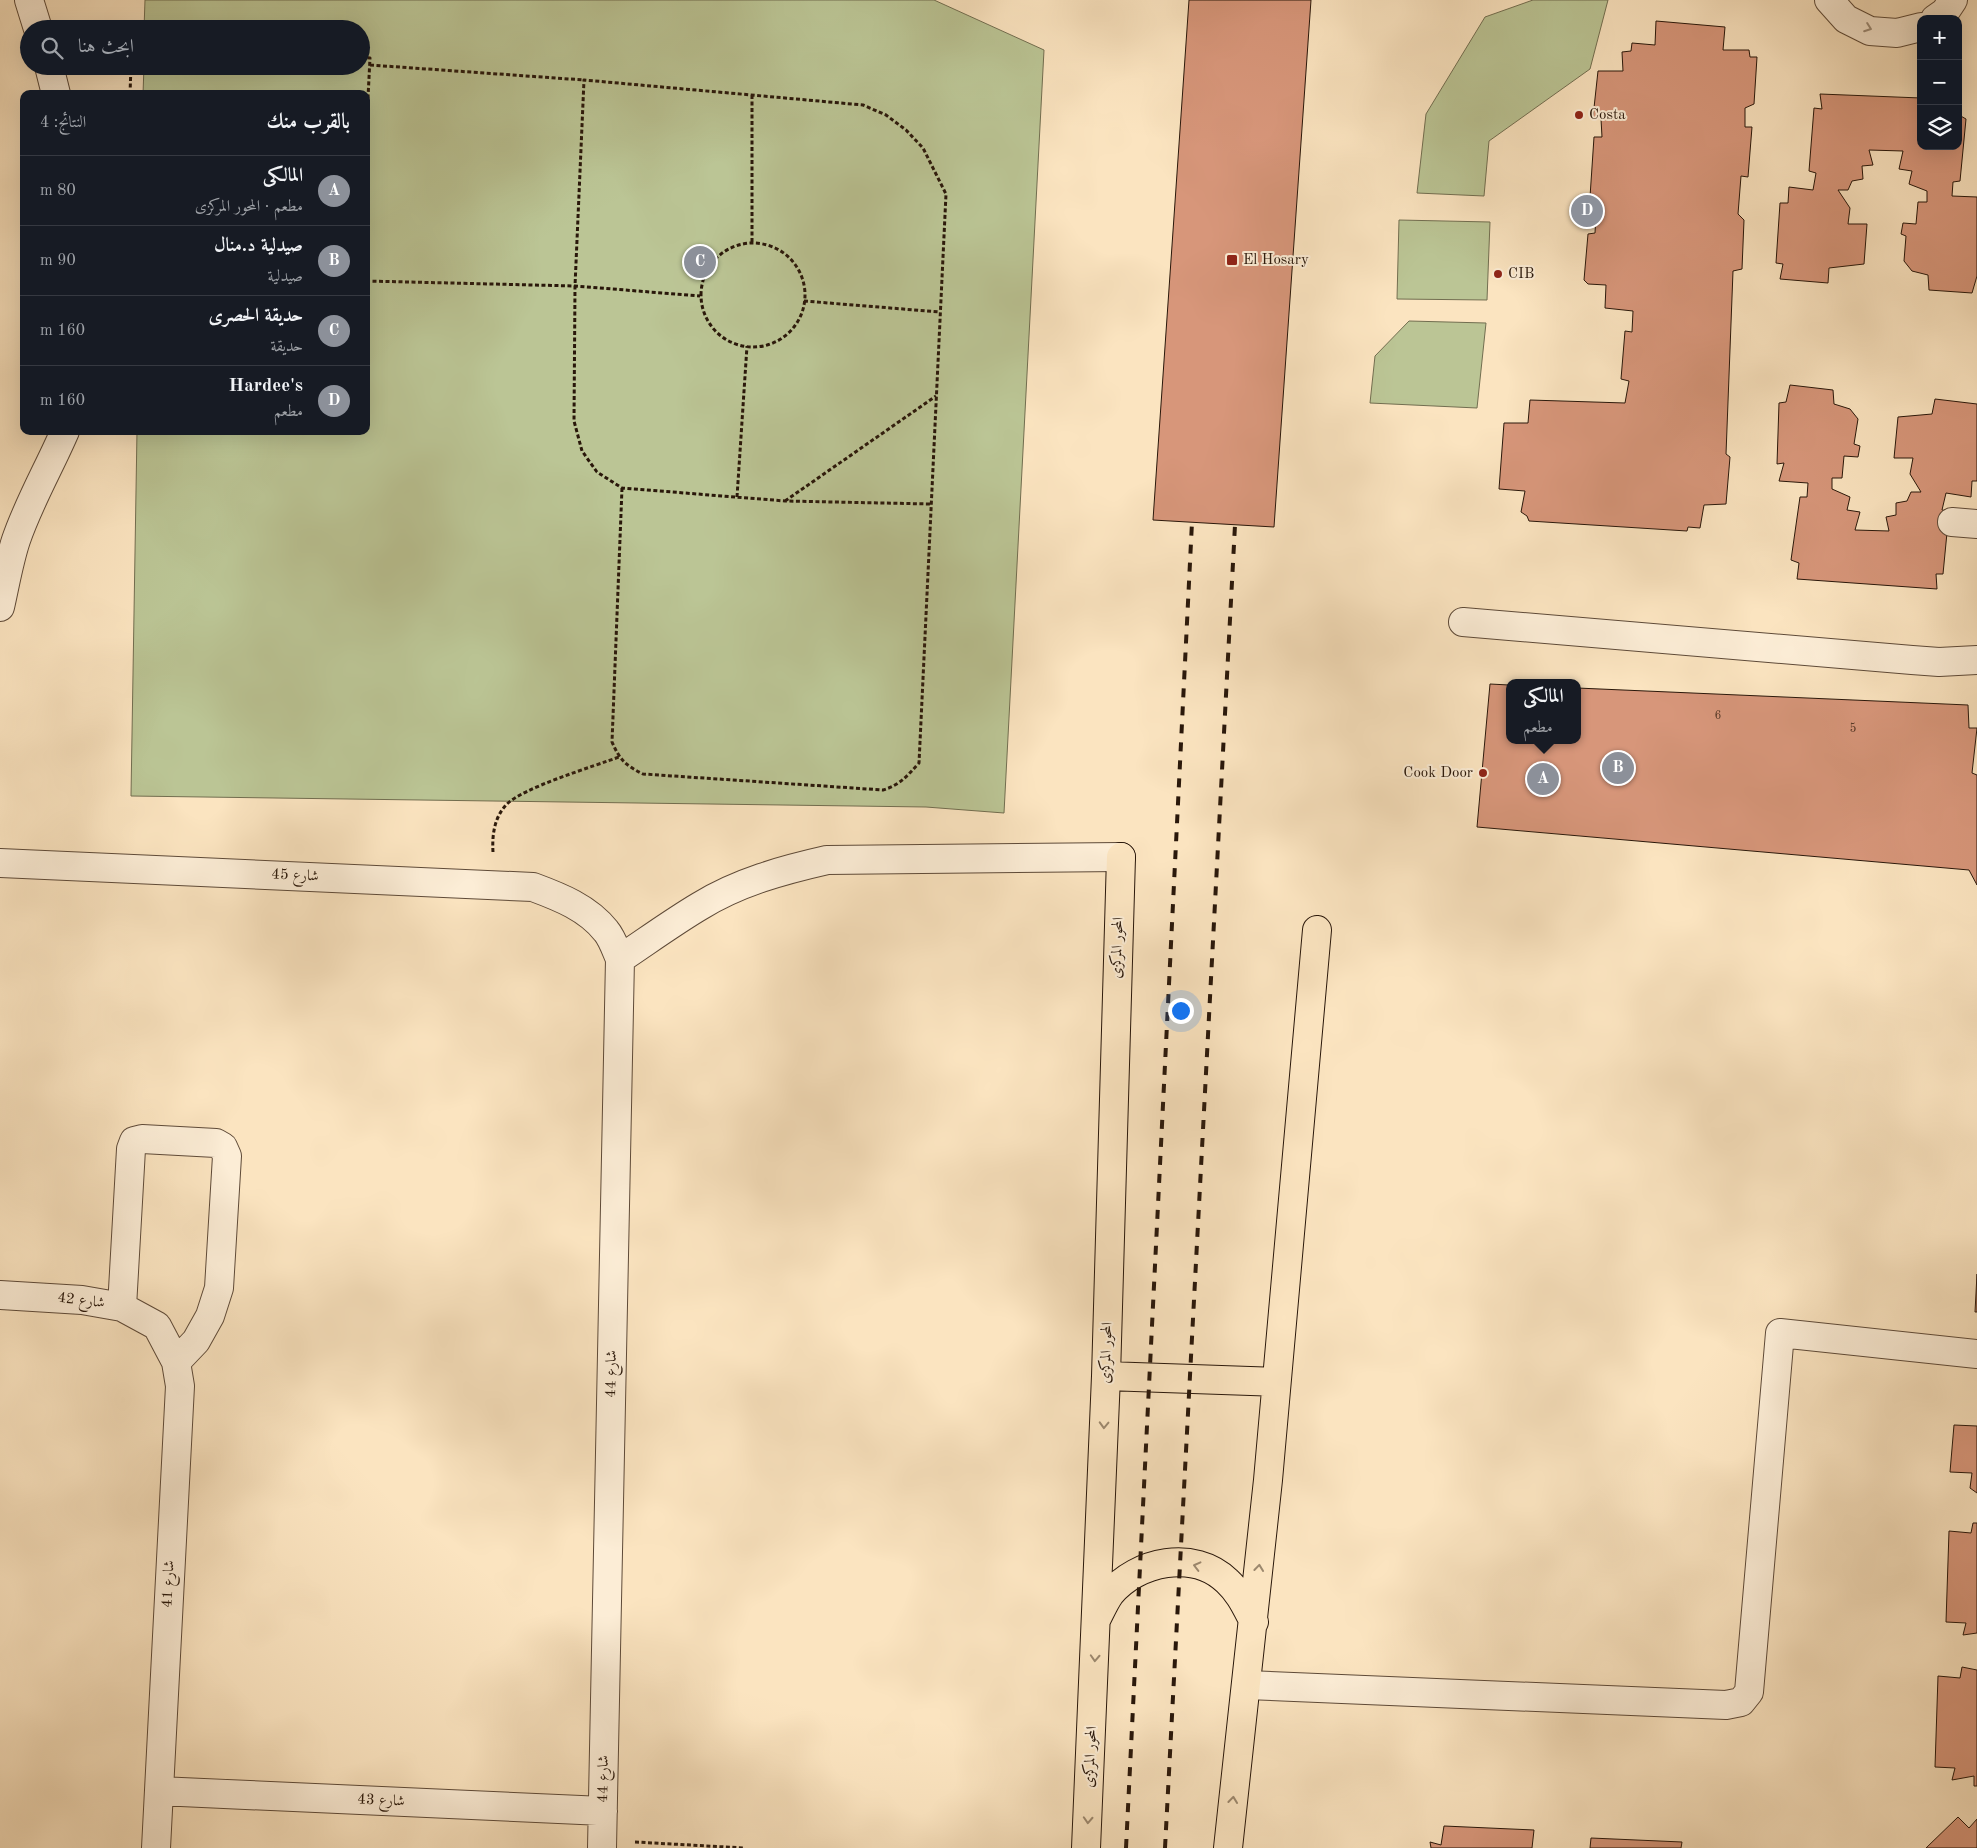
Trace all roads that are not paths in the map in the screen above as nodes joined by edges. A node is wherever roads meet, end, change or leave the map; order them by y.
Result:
1 (29, 0) edge
2 (1829, 0) edge
3 (1953, 0) edge
4 (1941, 15) edge
5 (35, 20) edge
6 (1917, 29) edge
7 (51, 75) edge
8 (55, 90) edge
9 (63, 435) edge
10 (0, 607) edge
11 (1463, 622) dead end
12 (1977, 660) edge
13 (1121, 857) joint
14 (1, 858) edge
15 (585, 912) joint
16 (1317, 930) dead end
17 (620, 959) junction
18 (0, 1295) edge
19 (122, 1307) junction
20 (157, 1326) joint
21 (1977, 1354) edge
22 (176, 1362) junction
23 (1106, 1376) junction
24 (1276, 1382) junction
25 (1097, 1618) junction
26 (1254, 1622) junction
27 (1247, 1685) junction
28 (159, 1791) junction
29 (603, 1810) junction
30 (602, 1844) edge
31 (156, 1848) edge
32 (1086, 1848) edge
33 (1228, 1848) edge

1 - 5 street
2 -> 6 street
3 - 4 street
7 - 8 street
9 - 10 street
11 - 12 street
13 - 17 street
13 - 23 main road, المحور المركزى
14 - 15 street, شارع 45
15 - 17 street, شارع 44
16 - 24 main road
17 - 29 street, شارع 44
18 - 19 street, شارع 42
19 - 20 street, شارع 42
19 - 22 street
20 - 22 street, شارع 41
21 - 27 street
22 - 28 street, شارع 41
23 - 24 main road
23 -> 25 main road, المحور المركزى
26 -> 24 main road
26 -> 25 main road
25 -> 32 main road, المحور المركزى
26 - 27 main road
33 -> 27 main road
28 - 29 street, شارع 43
28 - 31 street, شارع 41
29 - 30 street, شارع 44

